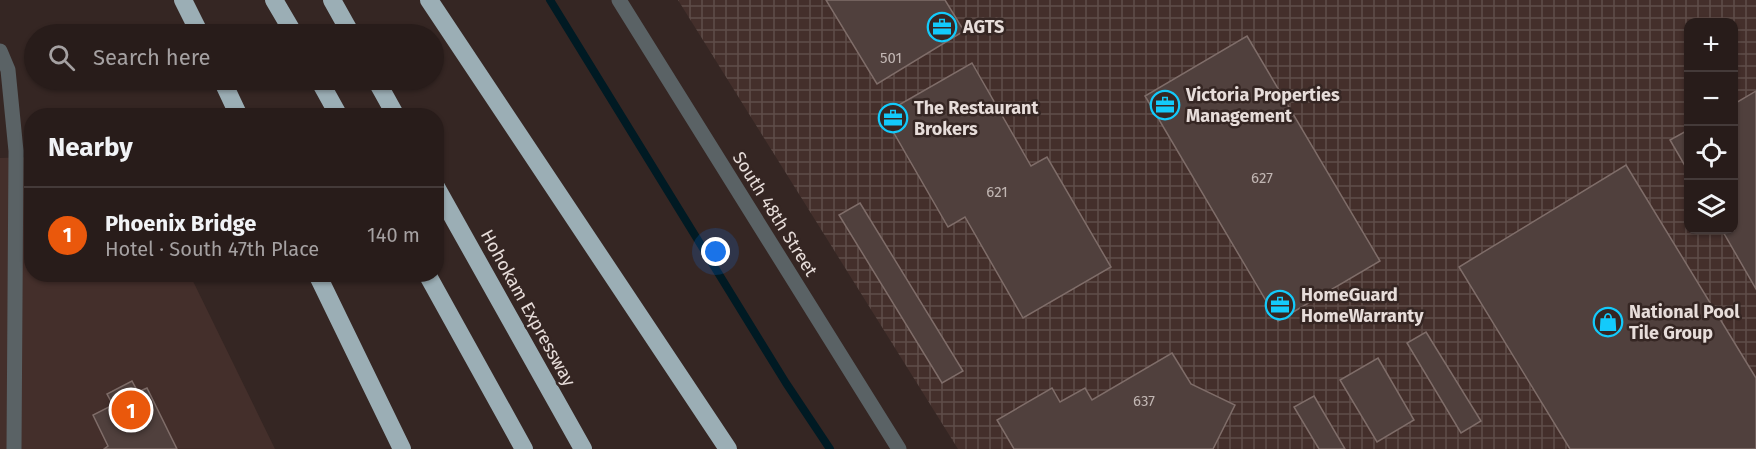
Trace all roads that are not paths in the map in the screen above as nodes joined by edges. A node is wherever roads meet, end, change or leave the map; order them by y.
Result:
1 (183, 0) edge
2 (274, 0) edge
3 (332, 0) edge
4 (429, 0) edge
5 (619, 0) edge
6 (195, 24) edge
7 (288, 24) edge
8 (345, 24) edge
9 (0, 51) edge
10 (227, 90) edge
11 (325, 90) edge
12 (382, 90) edge
13 (235, 108) edge
14 (335, 108) edge
15 (392, 108) edge
16 (444, 201) edge
17 (321, 282) edge
18 (431, 282) edge
19 (14, 449) edge
20 (402, 449) edge
21 (524, 449) edge
22 (583, 449) edge
23 (728, 449) edge
24 (899, 449) edge

1 - 6 highway
2 - 7 highway
3 - 8 highway
4 - 23 highway
5 - 24 street, South 48th Street
9 - 19 street
10 - 13 highway
11 - 14 highway
12 - 15 highway
16 - 22 highway, Hohokam Expressway
17 - 20 highway
18 - 21 highway

